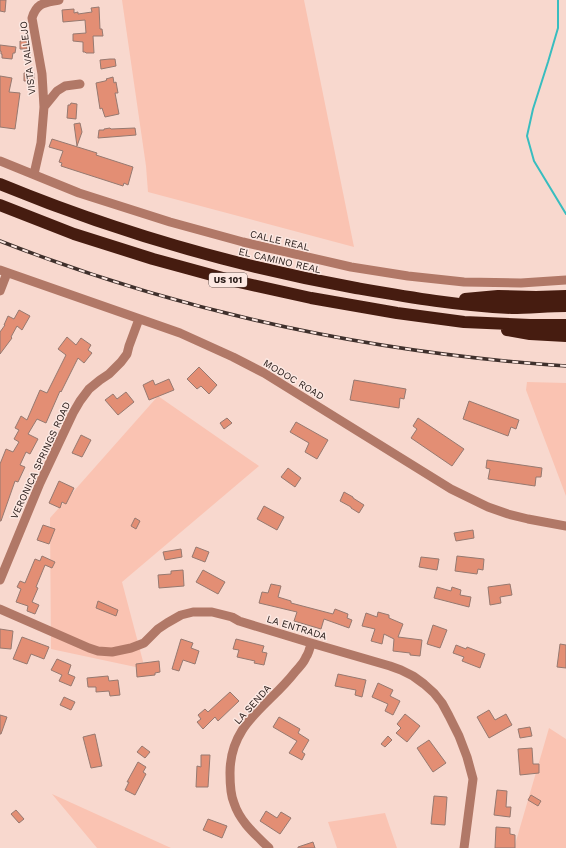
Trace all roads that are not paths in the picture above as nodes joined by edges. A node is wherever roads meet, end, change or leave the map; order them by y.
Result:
1 (59, 0) edge
2 (80, 84) dead end
3 (44, 107) junction
4 (0, 161) edge
5 (34, 174) junction
6 (0, 184) edge
7 (0, 205) edge
8 (3, 272) edge
9 (566, 280) edge
10 (0, 291) edge
11 (566, 296) edge
12 (433, 302) junction
13 (566, 306) edge
14 (139, 319) junction
15 (464, 322) junction
16 (566, 324) edge
17 (566, 336) edge
18 (566, 526) edge
19 (0, 580) edge
20 (0, 609) edge
21 (311, 643) junction
22 (269, 848) edge
23 (464, 848) edge

1 - 3 street, VISTA VALLEJO
2 - 3 street, VISTA VALLEJO
3 - 5 street, VISTA VALLEJO
4 - 5 street, CALLE REAL
5 - 9 street, CALLE REAL
6 - 12 highway, EL CAMINO REAL / US 101
7 - 15 highway, US 101
8 - 10 street
8 - 14 street, MODOC ROAD
11 - 12 highway
12 - 13 highway, EL CAMINO REAL / US 101
14 - 18 street, MODOC ROAD
14 - 19 street, VERONICA SPRINGS ROAD
15 - 16 highway, US 101
15 - 17 highway
20 - 21 street, LA ENTRADA
21 - 22 street, LA SENDA
21 - 23 street, LA ENTRADA

